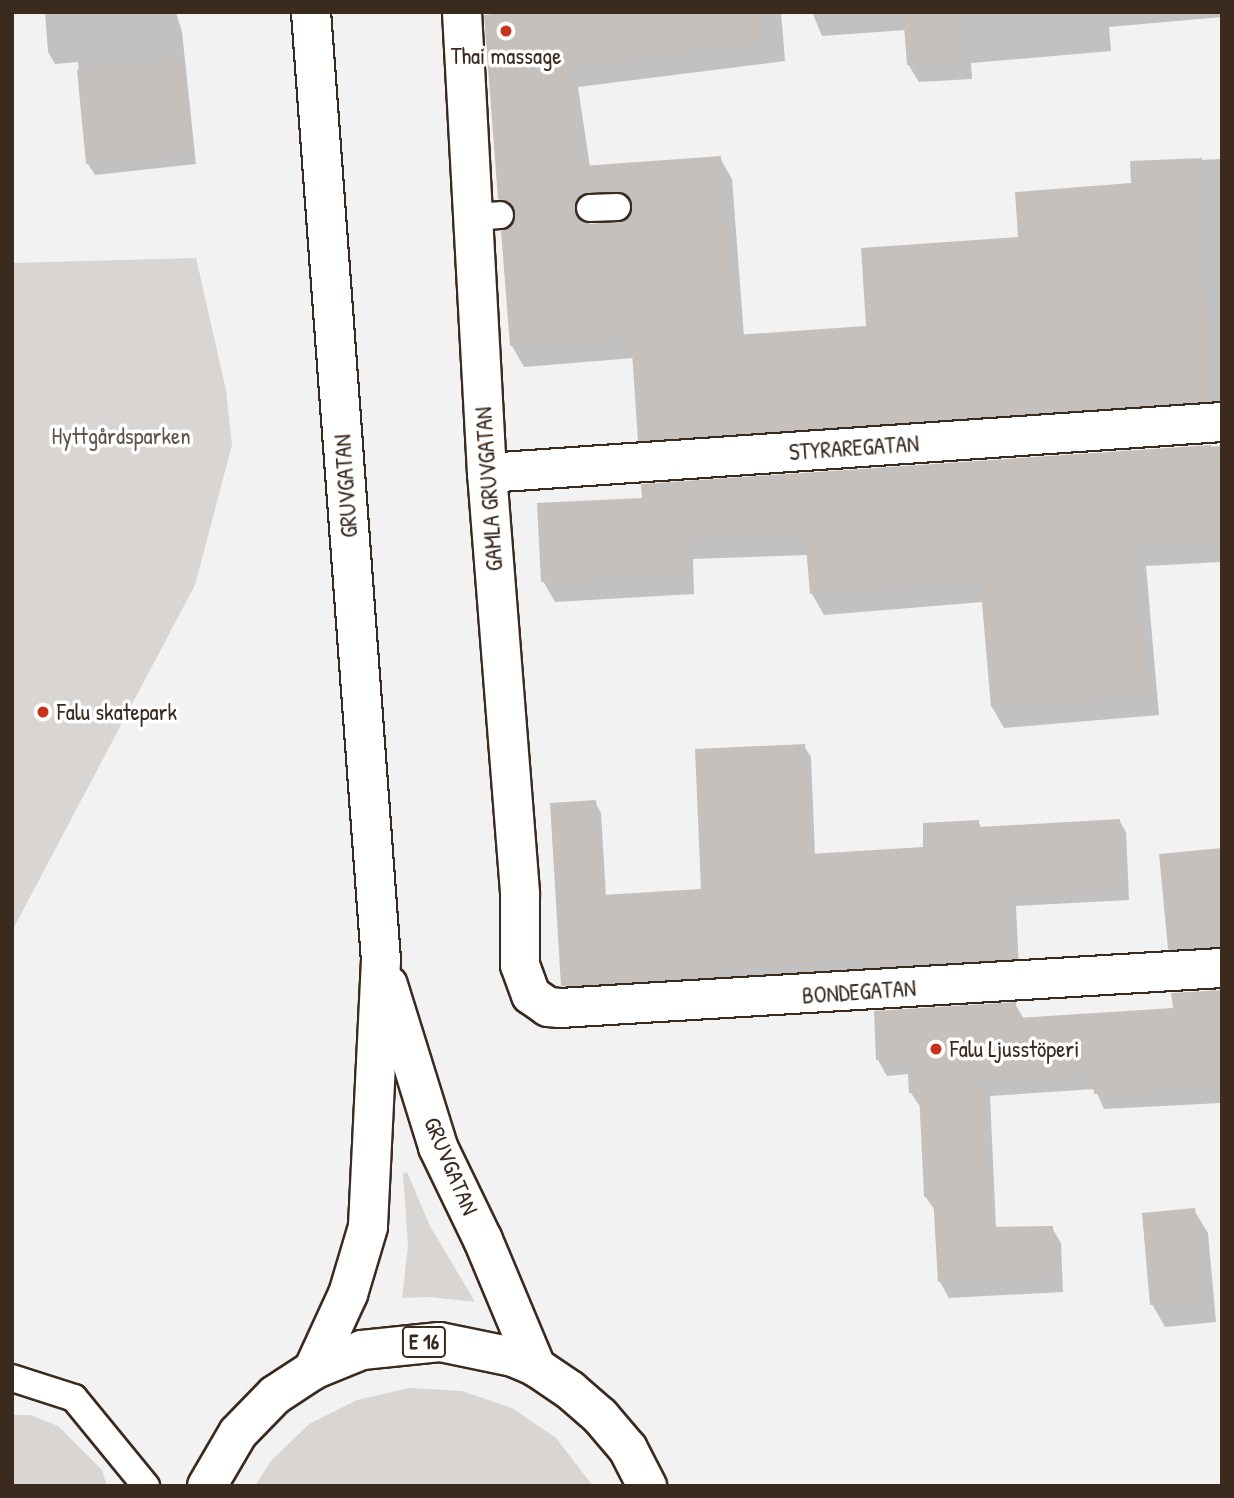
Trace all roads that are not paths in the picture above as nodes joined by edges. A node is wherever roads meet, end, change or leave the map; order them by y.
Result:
1 (311, 12) edge
2 (462, 12) edge
3 (617, 207) dead end
4 (590, 208) dead end
5 (1222, 422) edge
6 (487, 473) junction
7 (381, 960) junction
8 (520, 965) joint
9 (1222, 968) edge
10 (536, 1367) junction
11 (313, 1370) junction
12 (12, 1378) edge
13 (655, 1482) edge
14 (146, 1486) edge
15 (207, 1486) edge

1 - 7 main road, GRUVGATAN
2 - 6 main road, GAMLA GRUVGATAN
3 - 4 lane
5 - 6 main road, STYRAREGATAN
6 - 8 main road, GAMLA GRUVGATAN
7 - 10 main road, GRUVGATAN
7 - 11 main road, GRUVGATAN
8 - 9 main road, BONDEGATAN
10 - 11 main road, E 16
10 - 13 main road, E 16
11 - 15 main road, E 16
12 - 14 lane

